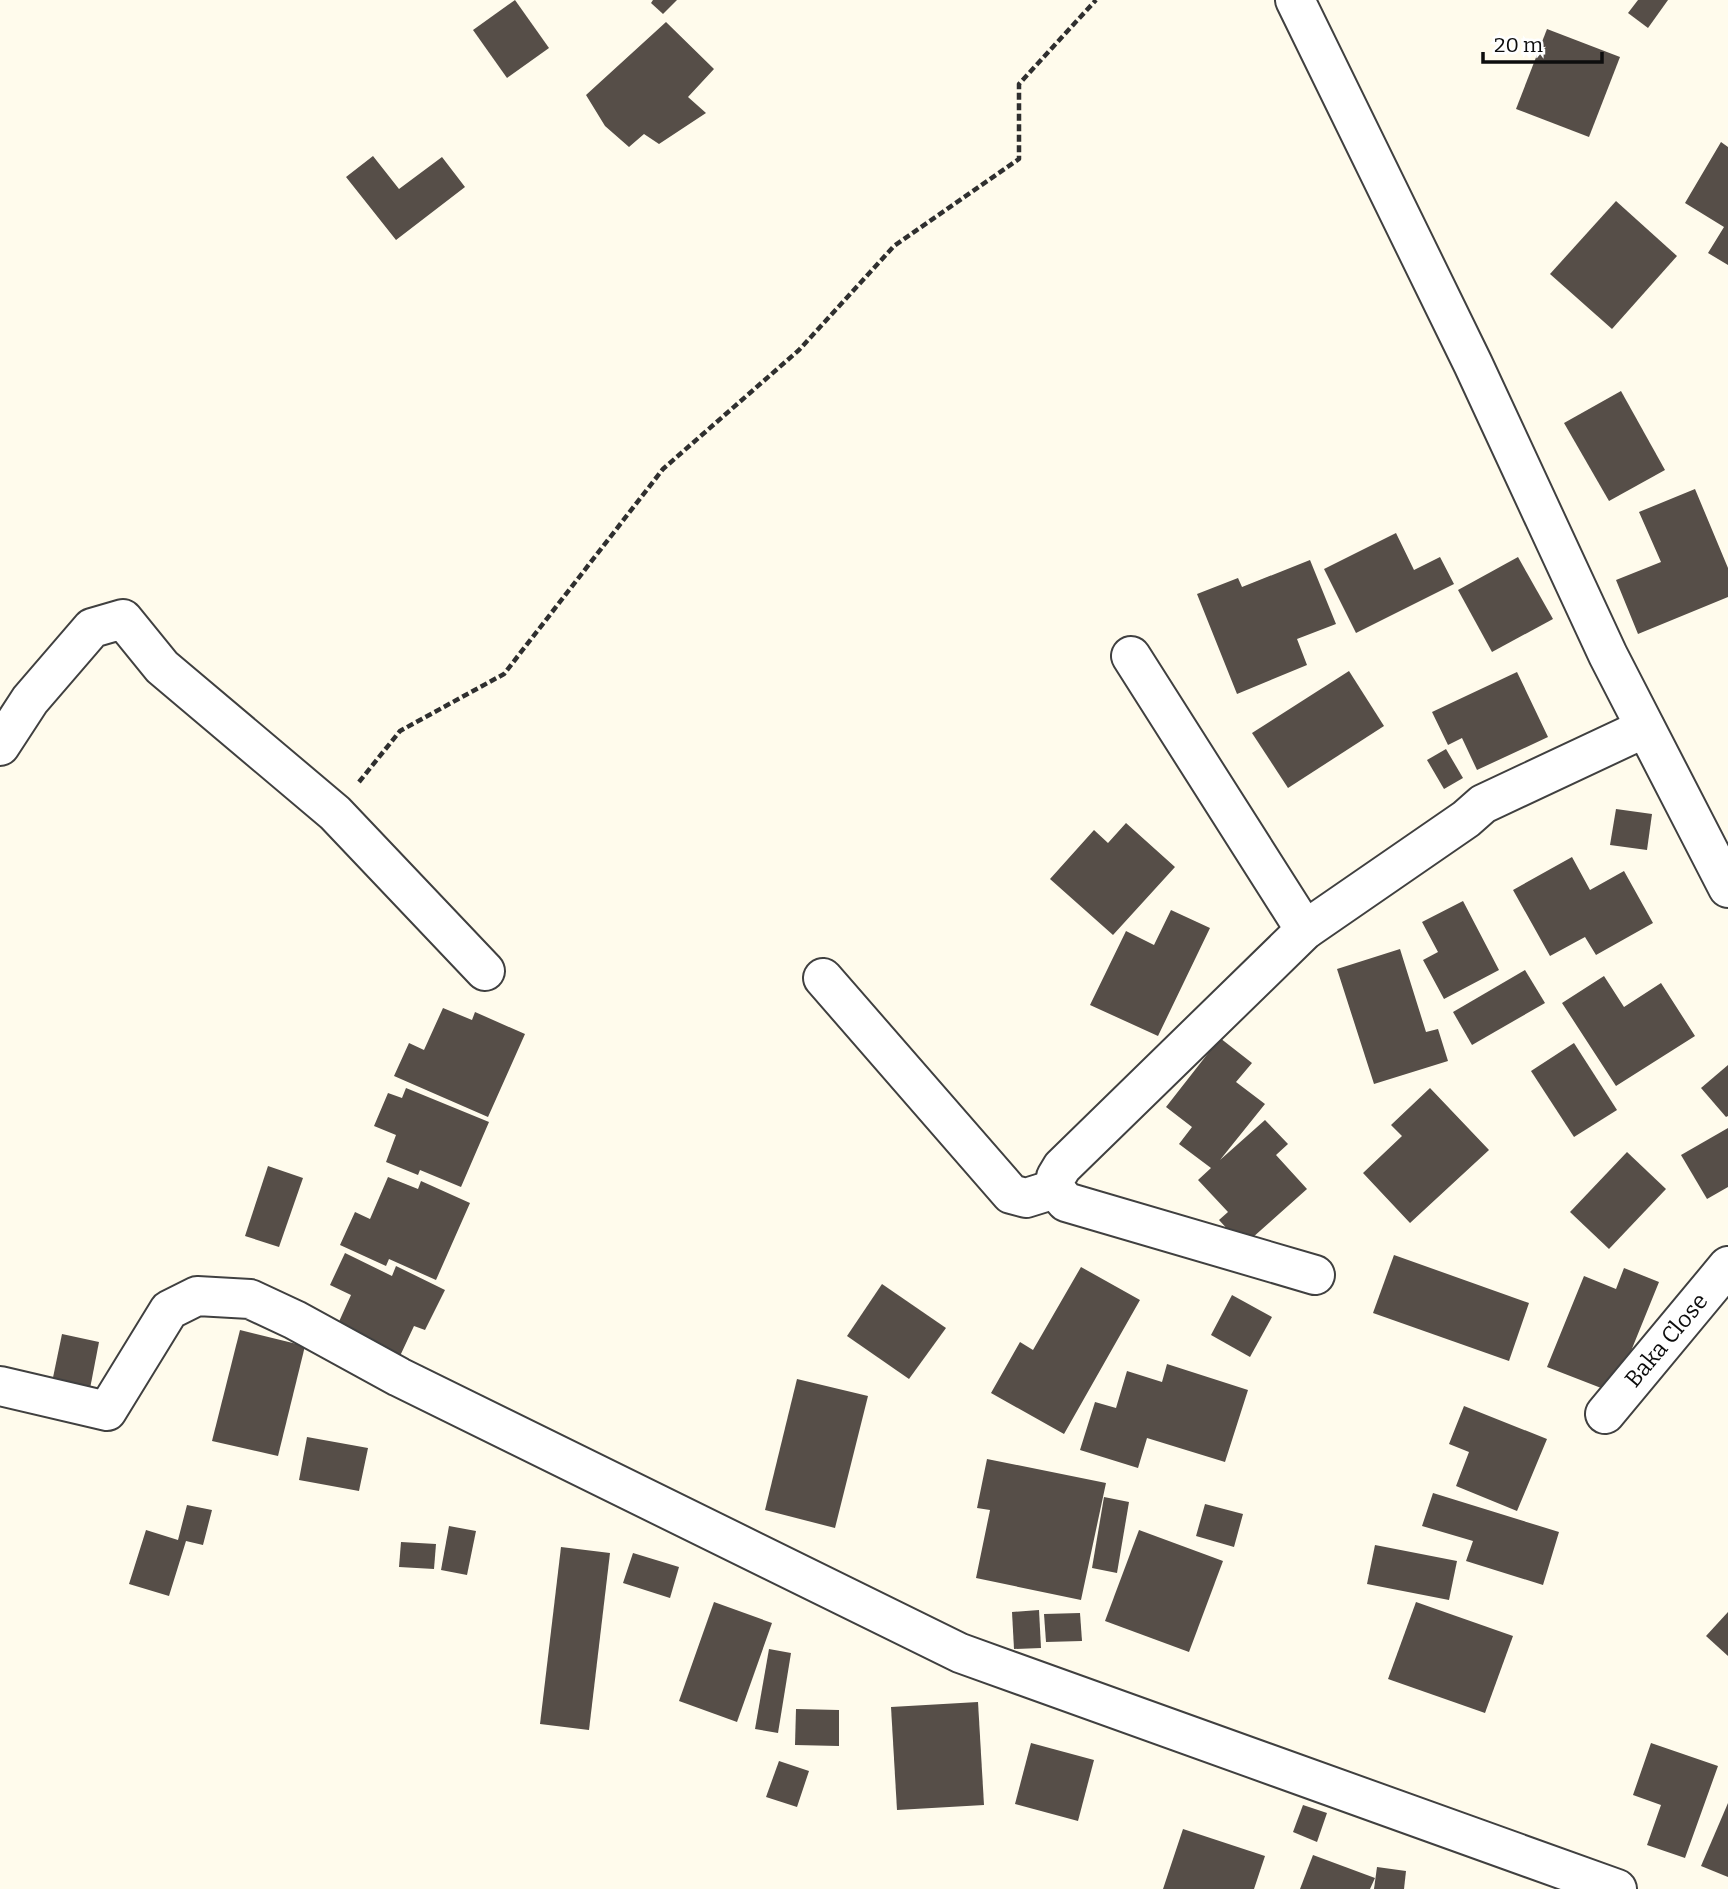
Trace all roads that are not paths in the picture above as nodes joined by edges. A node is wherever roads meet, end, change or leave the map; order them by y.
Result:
1 (1295, 0) edge
2 (1131, 656) dead end
3 (1645, 728) junction
4 (0, 746) edge
5 (1728, 888) edge
6 (1305, 930) junction
7 (485, 971) dead end
8 (823, 978) dead end
9 (1055, 1189) junction
10 (1728, 1266) edge
11 (1315, 1275) dead end
12 (0, 1387) edge
13 (1605, 1414) dead end
14 (1617, 1889) edge

1 - 3 street
2 - 6 street
3 - 5 street
3 - 6 street
4 - 7 street
6 - 9 street
8 - 9 street
9 - 11 street
10 - 13 street, Baka Close
12 - 14 street

